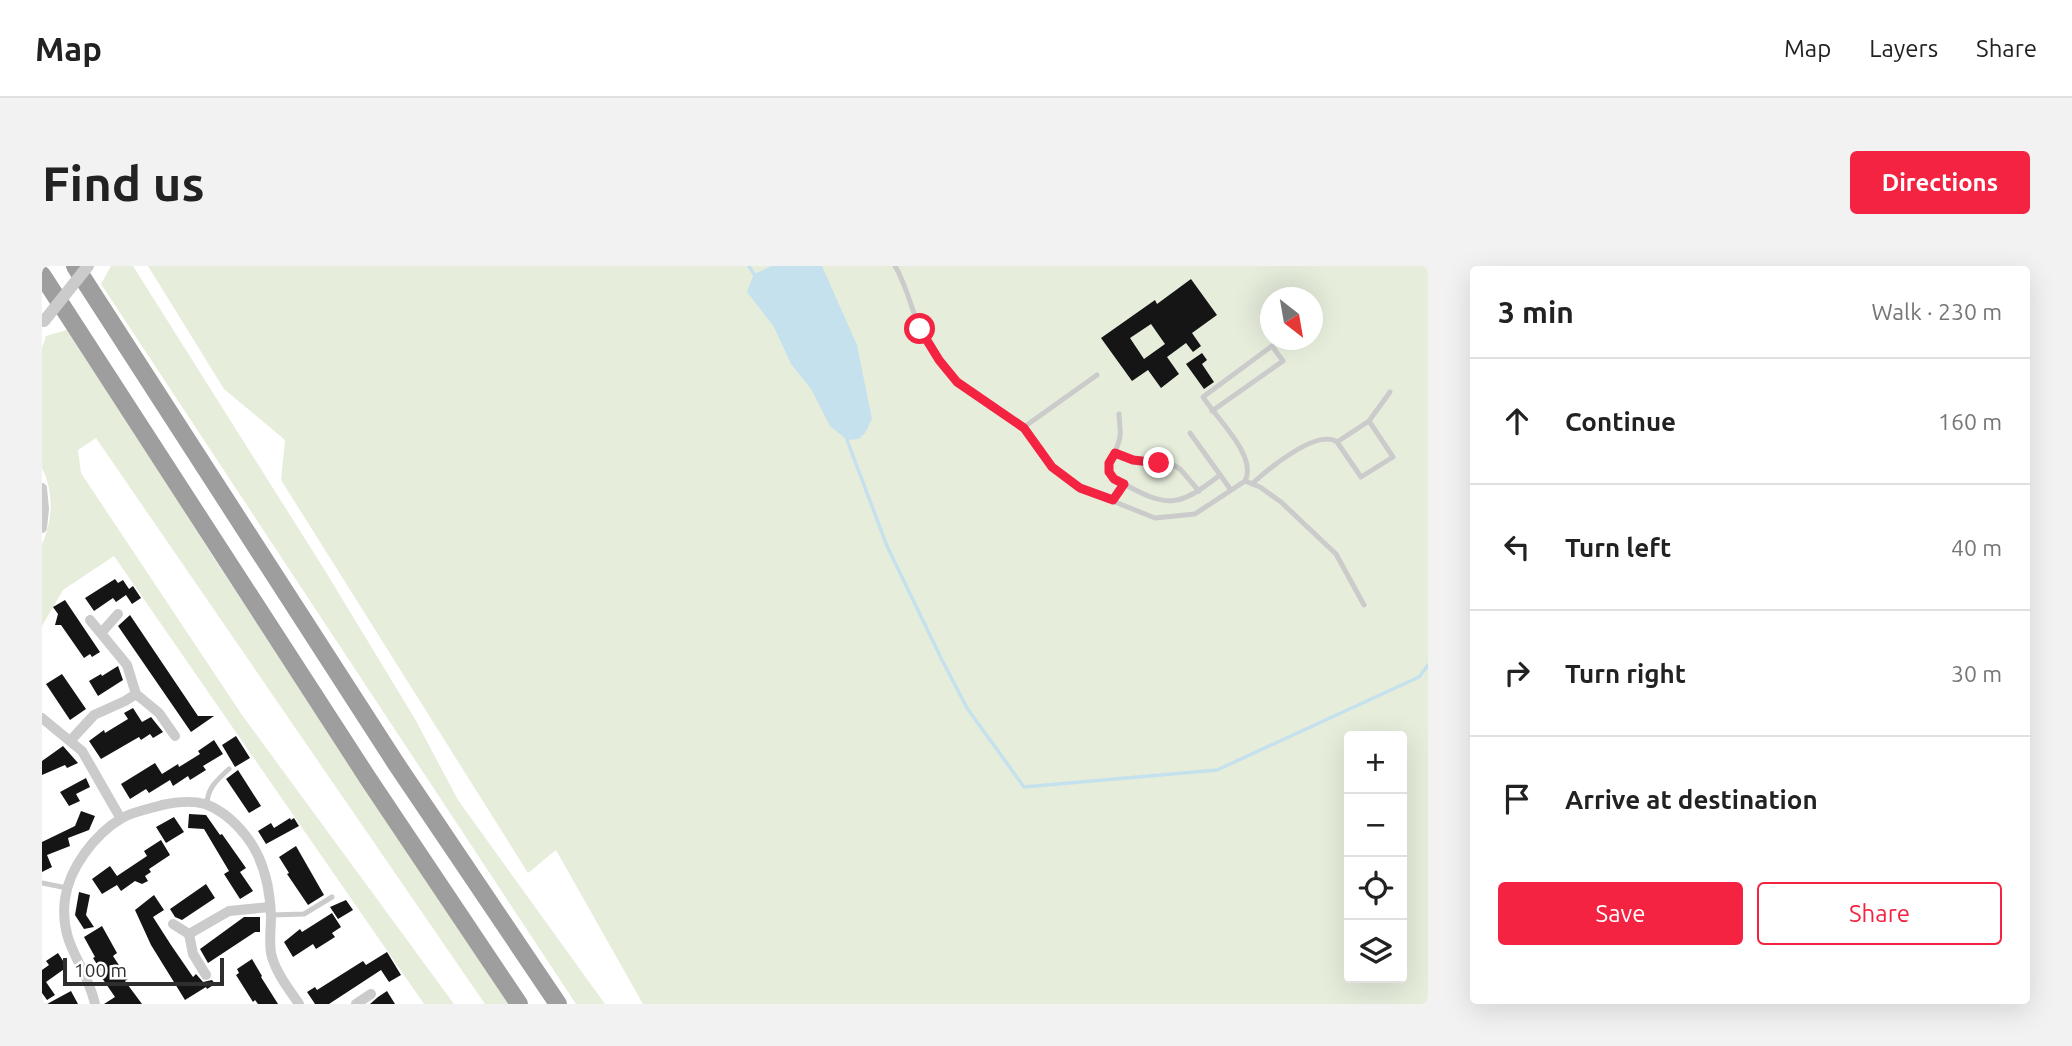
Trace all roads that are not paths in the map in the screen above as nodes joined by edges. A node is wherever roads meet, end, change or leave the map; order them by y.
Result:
1 (75, 266) edge
2 (89, 266) edge
3 (895, 266) edge
4 (42, 275) edge
5 (44, 321) dead end
6 (1097, 375) dead end
7 (1390, 392) dead end
8 (1212, 411) junction
9 (1119, 414) dead end
10 (1369, 421) junction
11 (1024, 428) junction
12 (1190, 433) dead end
13 (1337, 442) junction
14 (1115, 453) junction
15 (1220, 475) junction
16 (1245, 481) junction
17 (1124, 484) junction
18 (1252, 484) junction
19 (42, 488) edge
20 (1231, 490) junction
21 (1199, 491) junction
22 (1113, 500) junction
23 (42, 528) edge
24 (1364, 605) dead end
25 (118, 614) dead end
26 (90, 620) dead end
27 (102, 632) junction
28 (136, 694) junction
29 (42, 718) edge
30 (175, 736) dead end
31 (71, 740) junction
32 (229, 769) dead end
33 (207, 805) junction
34 (121, 819) junction
35 (42, 883) edge
36 (67, 888) junction
37 (332, 897) dead end
38 (270, 911) junction
39 (173, 924) dead end
40 (190, 934) junction
41 (206, 975) dead end
42 (371, 994) dead end
43 (95, 1004) edge
44 (299, 1004) edge
45 (357, 1004) edge
46 (519, 1004) edge
47 (558, 1004) edge

1 - 47 highway
2 - 5 street, bridge
3 - 11 lane
4 - 46 highway
6 - 11 lane
7 - 10 lane
8 - 8 lane
8 - 16 lane
9 - 14 lane
10 - 13 lane
10 - 13 lane
11 - 22 lane
12 - 15 lane
13 - 18 lane
14 - 17 lane
14 - 21 lane
15 - 20 lane
15 - 21 lane
16 - 18 lane
16 - 20 lane
17 - 21 lane
17 - 22 lane
18 - 24 lane
19 - 23 street
20 - 22 lane
25 - 27 street
26 - 27 street
27 - 28 street
28 - 30 street
28 - 31 street
29 - 31 street
31 - 34 street
32 - 33 lane
33 - 34 street
33 - 38 street
34 - 36 street
35 - 36 lane
36 - 43 street
37 - 38 lane
38 - 40 street
38 - 44 street
39 - 40 street
40 - 41 street
42 - 45 street

